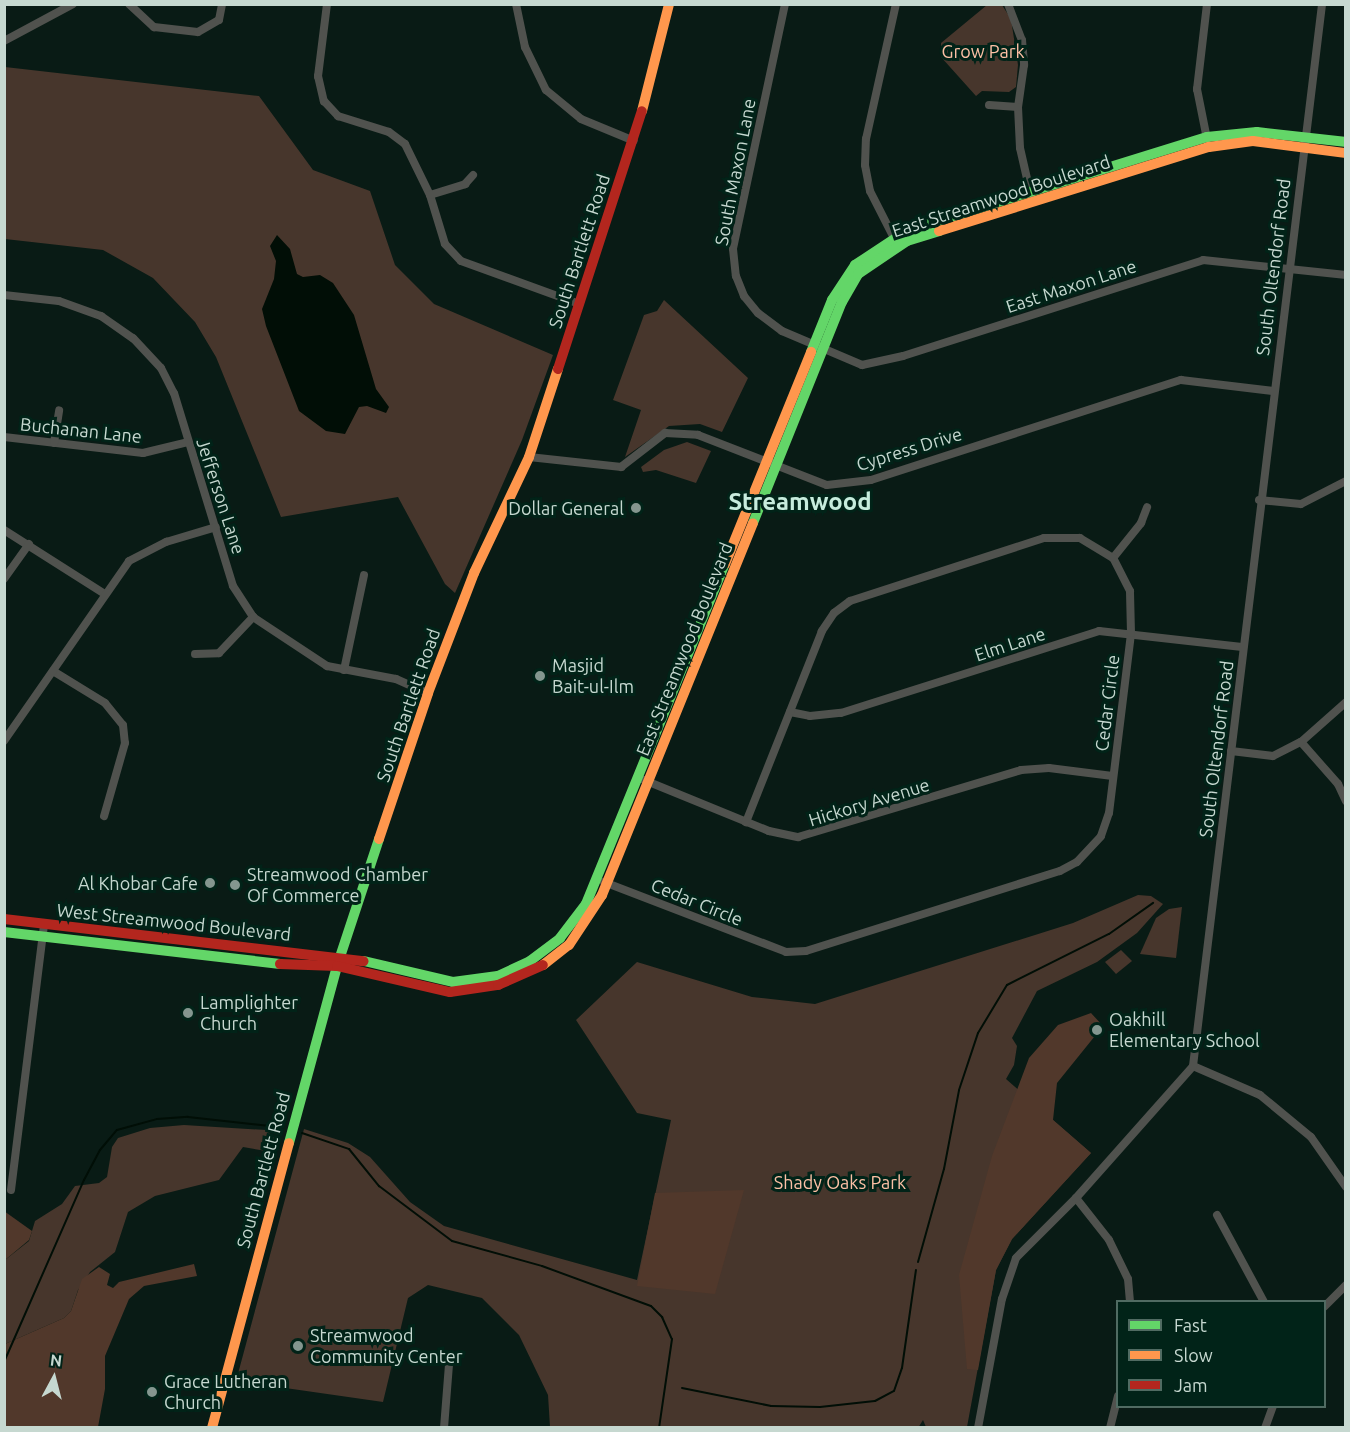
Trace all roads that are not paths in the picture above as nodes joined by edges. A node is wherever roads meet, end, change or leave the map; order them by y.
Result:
1 (73, 4) edge
2 (129, 4) edge
3 (222, 4) edge
4 (327, 4) edge
5 (516, 4) edge
6 (669, 4) edge
7 (785, 4) edge
8 (896, 4) edge
9 (1008, 4) edge
10 (1207, 4) edge
11 (1322, 4) edge
12 (4, 41) edge
13 (988, 105) dead end
14 (1018, 107) junction
15 (634, 141) junction
16 (1208, 142) junction
17 (1304, 142) junction
18 (1346, 142) edge
19 (1346, 153) edge
20 (474, 175) dead end
21 (430, 195) junction
22 (1031, 196) junction
23 (895, 241) junction
24 (1287, 268) junction
25 (1346, 276) edge
26 (4, 295) edge
27 (579, 304) junction
28 (818, 346) junction
29 (1273, 391) junction
30 (59, 410) dead end
31 (4, 436) edge
32 (188, 442) junction
33 (54, 443) junction
34 (529, 457) junction
35 (771, 463) junction
36 (1345, 483) edge
37 (1259, 500) junction
38 (1147, 507) dead end
39 (216, 527) junction
40 (4, 530) edge
41 (29, 544) junction
42 (1113, 558) junction
43 (364, 575) dead end
44 (4, 579) edge
45 (105, 594) junction
46 (253, 617) junction
47 (1131, 633) junction
48 (1242, 647) junction
49 (195, 654) dead end
50 (344, 670) junction
51 (53, 671) junction
52 (428, 693) junction
53 (1346, 702) edge
54 (790, 712) junction
55 (4, 741) edge
56 (1301, 742) junction
57 (1231, 750) junction
58 (1113, 776) junction
59 (644, 780) junction
60 (1346, 801) edge
61 (104, 816) dead end
62 (746, 822) junction
63 (602, 881) junction
64 (4, 919) edge
65 (44, 924) junction
66 (4, 932) edge
67 (42, 937) junction
68 (340, 955) junction
69 (337, 966) junction
70 (1193, 1066) junction
71 (1346, 1187) edge
72 (11, 1190) dead end
73 (1076, 1198) junction
74 (1217, 1215) dead end
75 (1346, 1285) edge
76 (1130, 1300) edge
77 (1263, 1300) edge
78 (1326, 1305) edge
79 (449, 1364) dead end
80 (1116, 1404) edge
81 (1273, 1408) edge
82 (212, 1428) edge
83 (444, 1428) edge
84 (978, 1428) edge
85 (1110, 1428) edge
86 (1265, 1428) edge

1 - 12 street
2 - 3 street
4 - 21 street
5 - 15 street
6 - 15 street, South Bartlett Road
7 - 28 street, South Maxon Lane
8 - 23 street
9 - 14 street
10 - 16 street
11 - 17 street, South Oltendorf Road
13 - 14 street
14 - 22 street
15 - 27 street, South Bartlett Road
16 - 17 street, East Streamwood Boulevard
16 - 22 street, East Streamwood Boulevard
17 - 18 street, East Streamwood Boulevard
17 - 19 street, East Streamwood Boulevard
17 - 24 street, South Oltendorf Road
20 - 21 street
21 - 27 street
22 - 23 street, East Streamwood Boulevard
23 - 28 street, East Streamwood Boulevard
24 - 25 street, East Maxon Lane
24 - 28 street, East Maxon Lane
24 - 29 street, South Oltendorf Road
26 - 32 street, Jefferson Lane
27 - 34 street, South Bartlett Road
28 - 35 street, East Streamwood Boulevard
29 - 35 street, Cypress Drive
29 - 37 street, South Oltendorf Road
30 - 33 street
31 - 33 street, Buchanan Lane
32 - 33 street, Buchanan Lane
32 - 39 street, Jefferson Lane
34 - 35 street, Cypress Drive
34 - 52 street, South Bartlett Road
35 - 59 street, East Streamwood Boulevard
36 - 37 street
37 - 48 street, South Oltendorf Road
38 - 42 street
39 - 45 street
39 - 46 street, Jefferson Lane
40 - 41 street
41 - 44 street
41 - 45 street
42 - 47 street, Cedar Circle
42 - 54 street
43 - 50 street
45 - 51 street
46 - 49 street
46 - 50 street, Jefferson Lane
47 - 48 street, Elm Lane
47 - 54 street, Elm Lane
47 - 58 street, Cedar Circle
48 - 57 street, South Oltendorf Road
50 - 52 street, Jefferson Lane
51 - 55 street
51 - 61 street
52 - 68 street, South Bartlett Road
53 - 56 street
54 - 62 street
56 - 57 street
56 - 60 street
57 - 70 street, South Oltendorf Road
58 - 62 street, Hickory Avenue
58 - 63 street, Cedar Circle
59 - 62 street, Hickory Avenue
59 - 63 street, East Streamwood Boulevard
63 - 68 street, East Streamwood Boulevard
63 - 69 street, East Streamwood Boulevard
64 - 65 street, West Streamwood Boulevard
65 - 67 street
65 - 68 street, West Streamwood Boulevard
66 - 67 street, West Streamwood Boulevard
67 - 69 street, West Streamwood Boulevard
67 - 72 street
68 - 69 street, South Bartlett Road
69 - 82 street, South Bartlett Road
70 - 71 street
70 - 73 street
73 - 76 street
73 - 84 street
74 - 77 street
75 - 78 street
79 - 83 street
80 - 85 street
81 - 86 street

